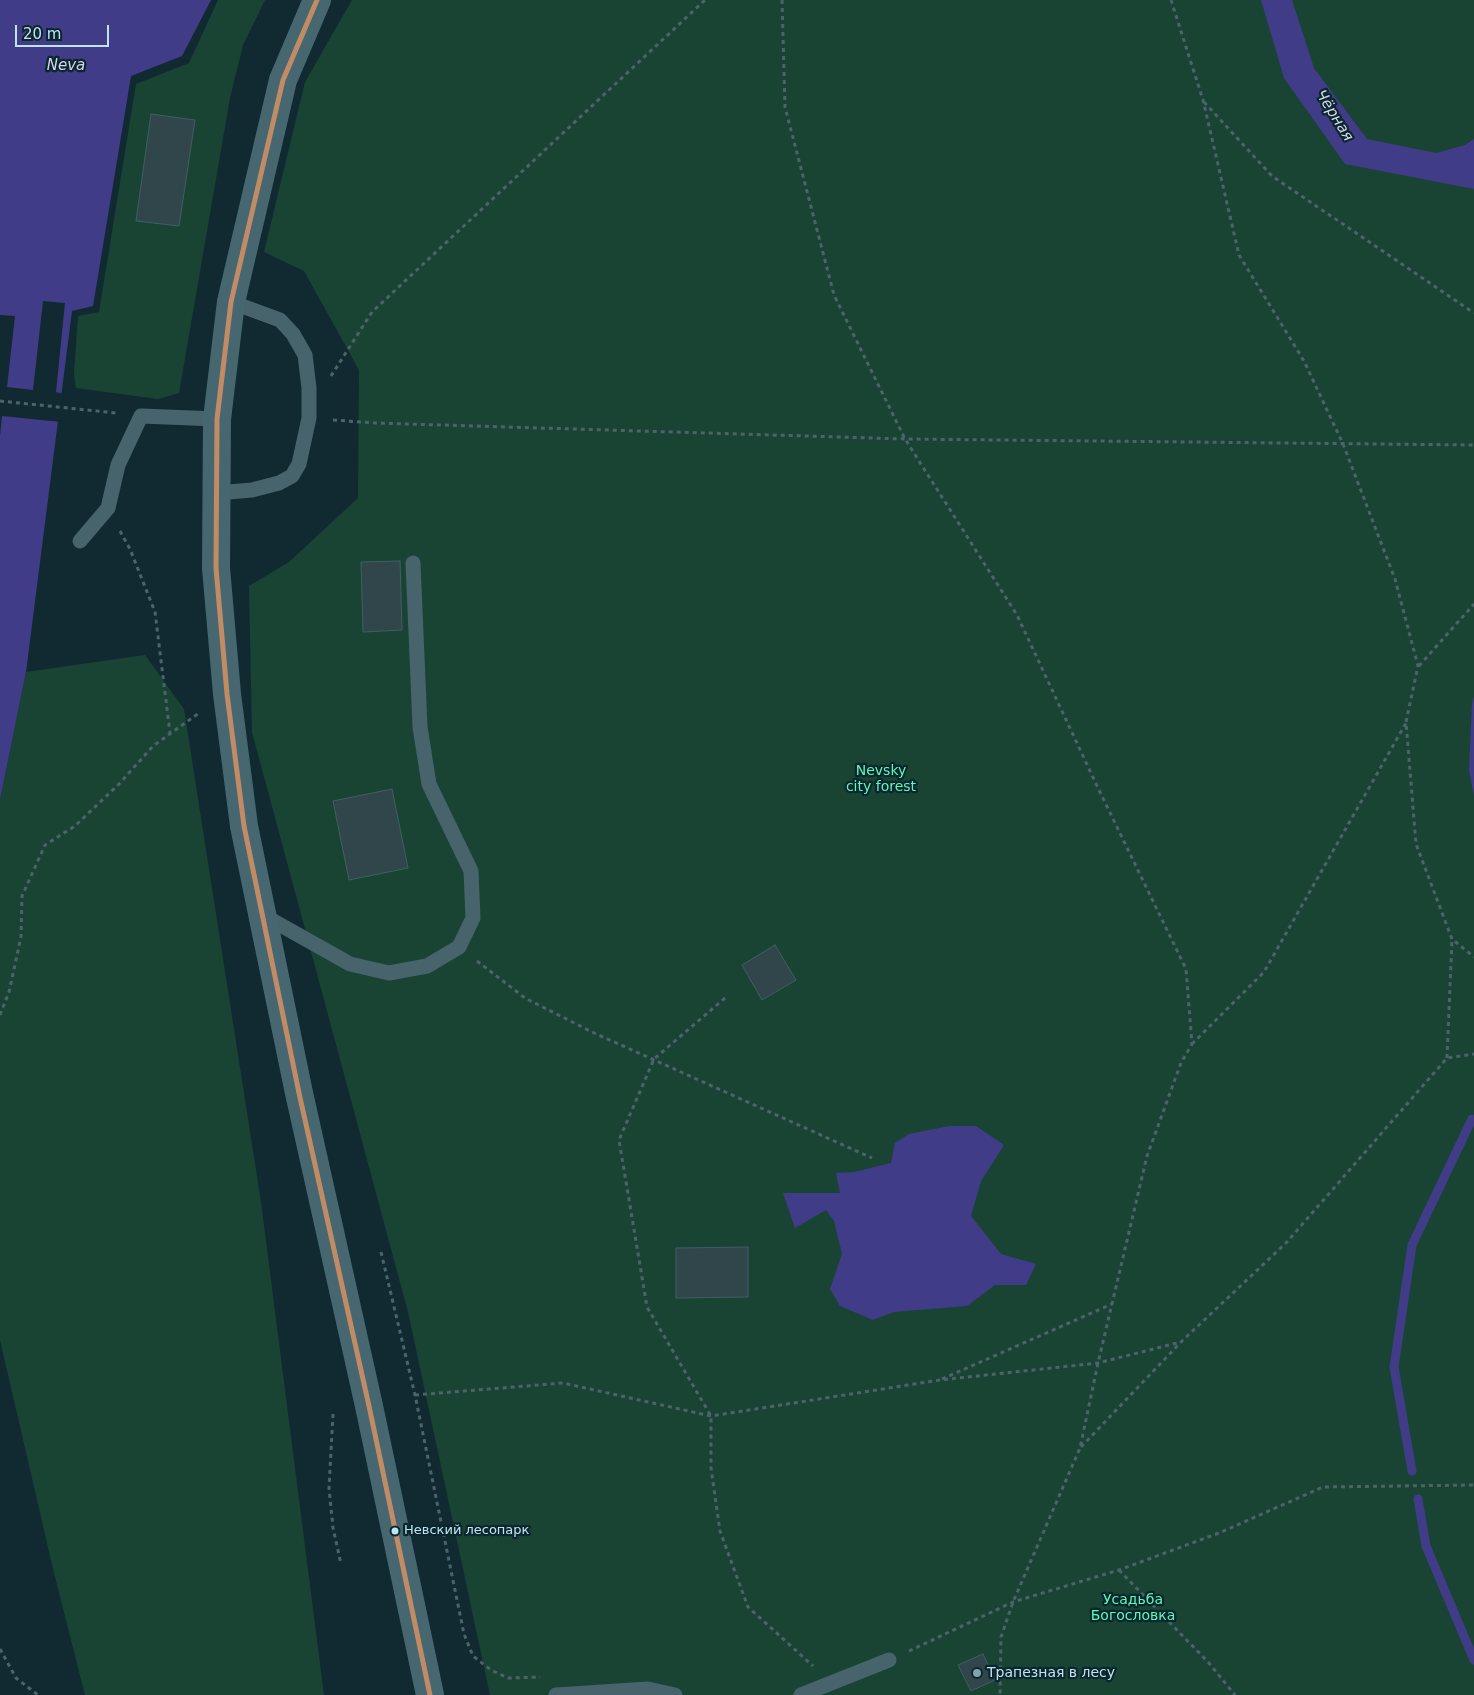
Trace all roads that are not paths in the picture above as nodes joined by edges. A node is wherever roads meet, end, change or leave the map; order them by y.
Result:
1 (317, 0) edge
2 (231, 302) junction
3 (218, 419) junction
4 (218, 493) junction
5 (80, 541) dead end
6 (413, 563) dead end
7 (261, 914) junction
8 (889, 1660) road end
9 (430, 1695) edge
10 (556, 1695) edge
11 (675, 1695) edge
12 (801, 1695) edge

1 - 2 main road
2 - 3 main road
2 - 4 lane
3 - 4 main road
3 - 5 lane
4 - 7 main road
6 - 7 lane
7 - 9 main road
8 - 12 lane
10 - 11 lane

